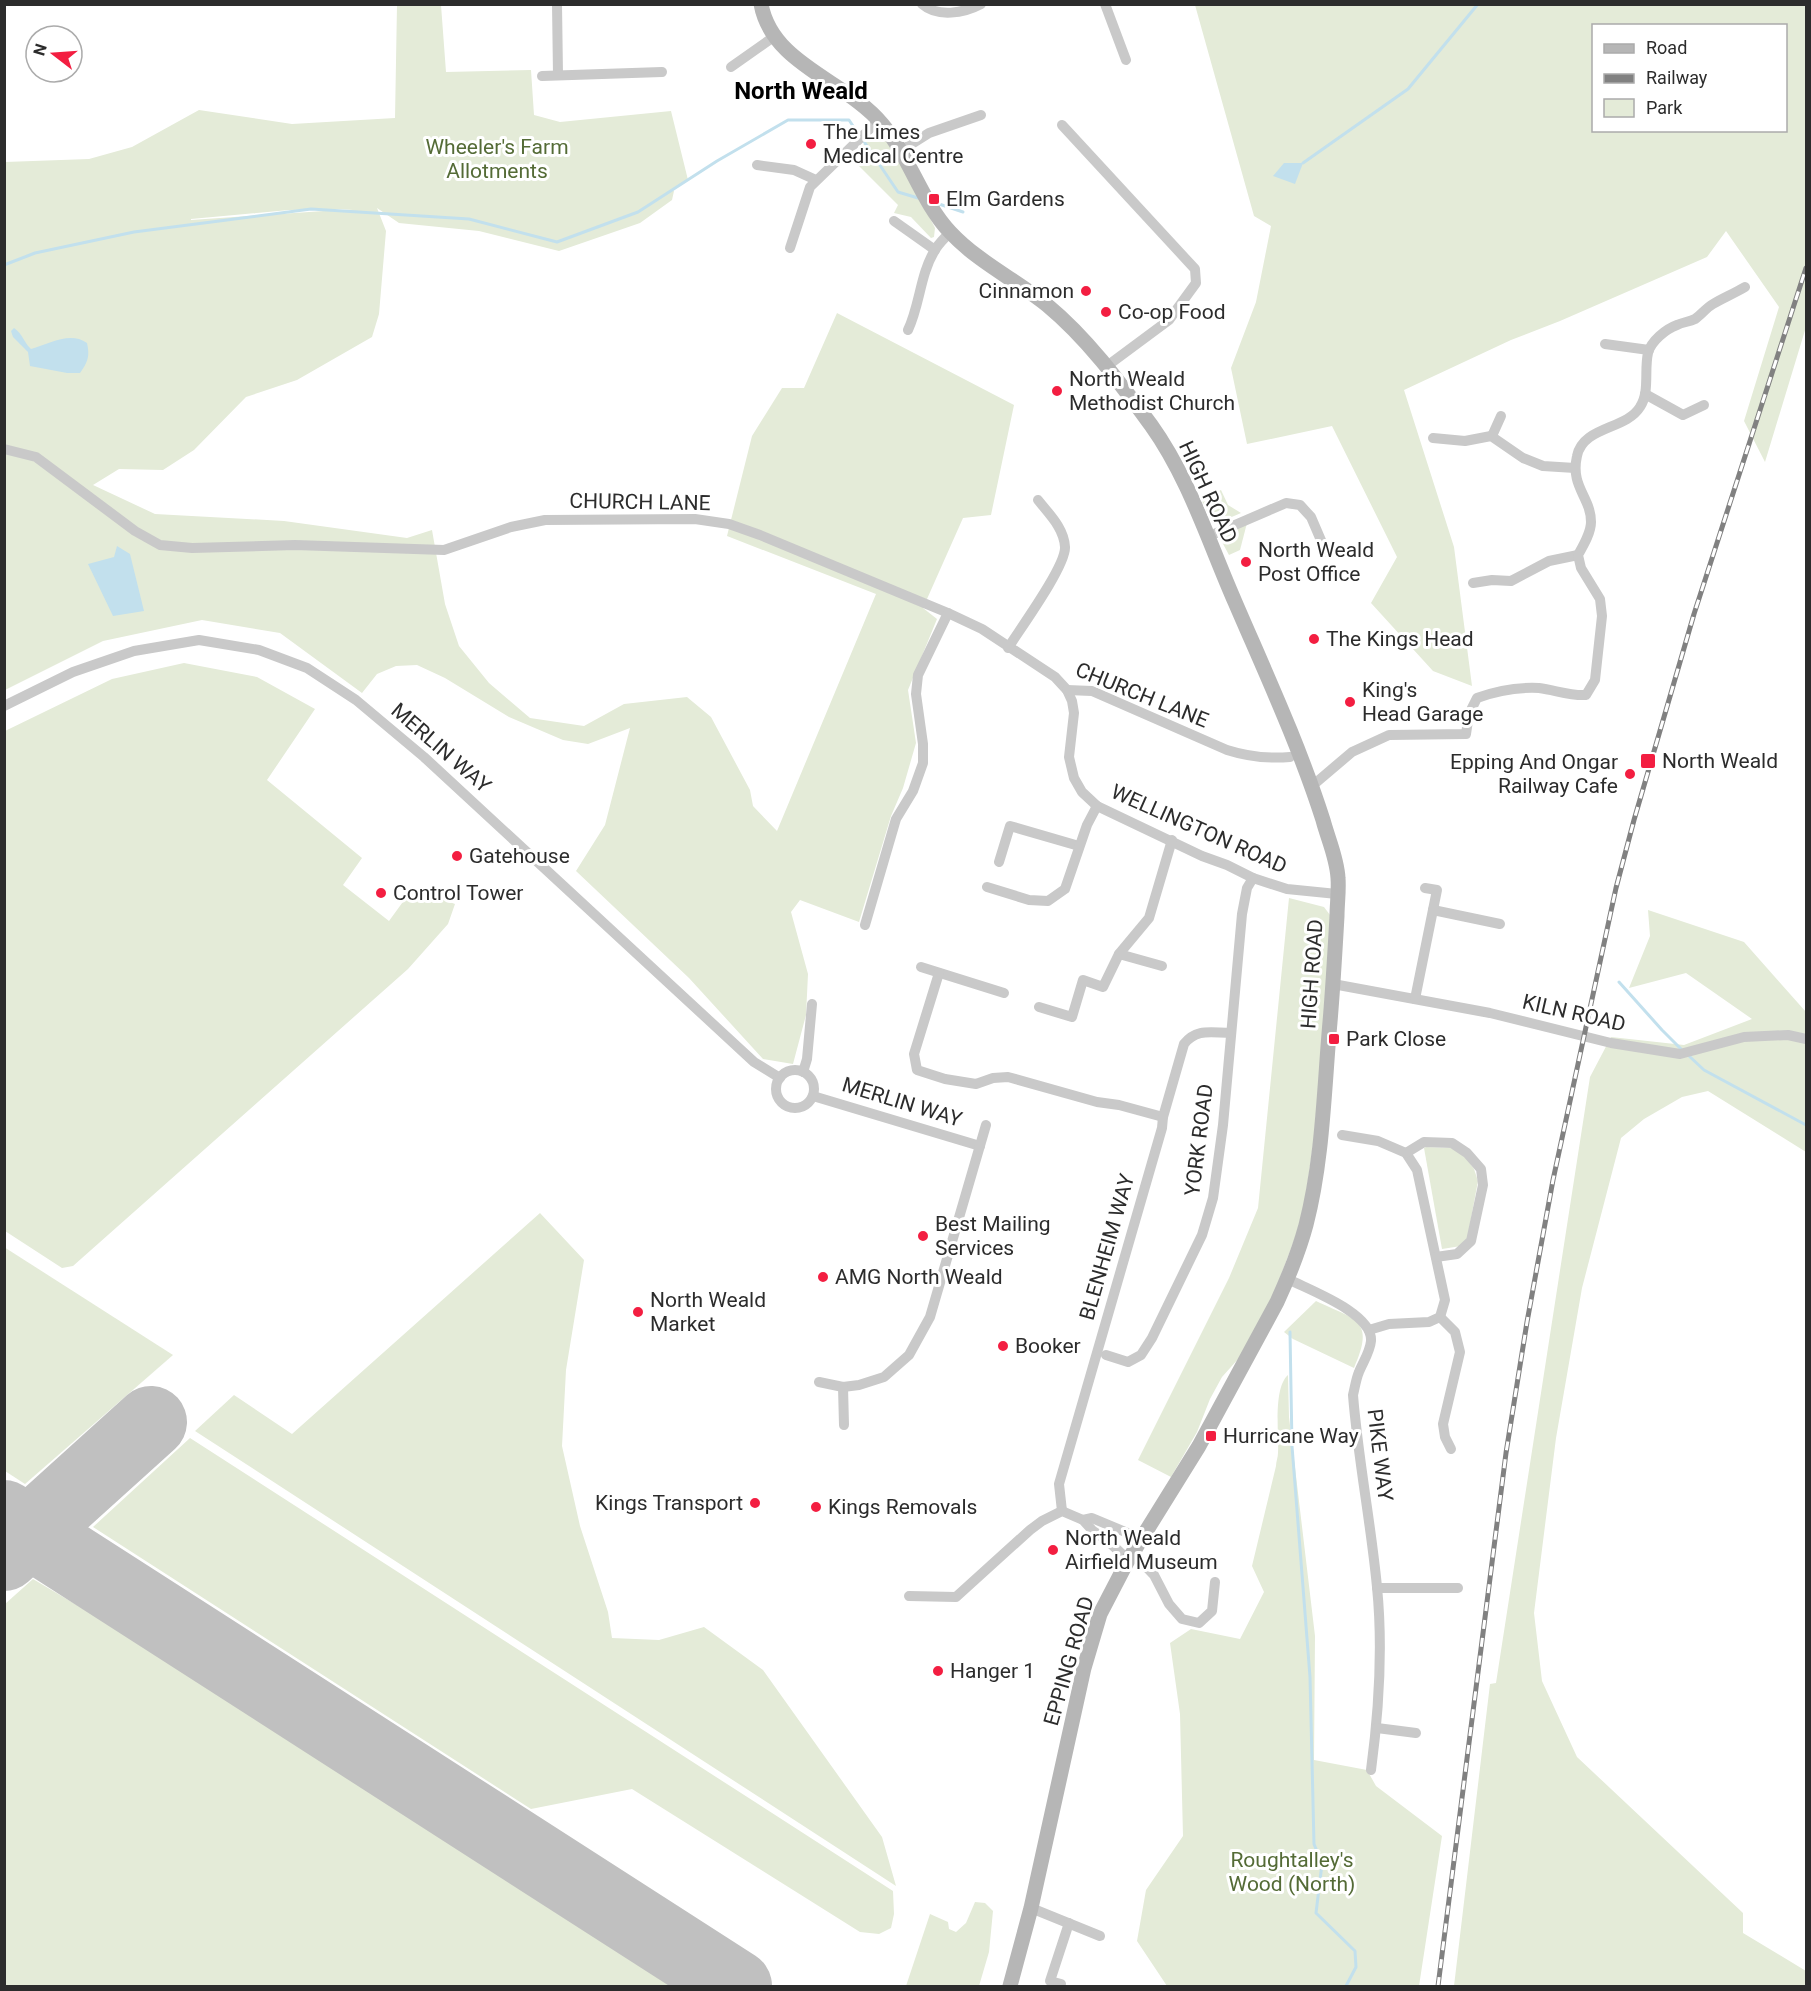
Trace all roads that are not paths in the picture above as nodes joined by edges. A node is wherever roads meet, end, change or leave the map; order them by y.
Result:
1 (557, 4) edge
2 (761, 4) edge
3 (922, 4) edge
4 (981, 4) edge
5 (1105, 4) edge
6 (775, 36) junction
7 (1126, 60) dead end
8 (731, 67) dead end
9 (662, 72) dead end
10 (558, 75) junction
11 (542, 76) dead end
12 (981, 115) dead end
13 (879, 120) junction
14 (1062, 125) dead end
15 (902, 150) junction
16 (757, 165) dead end
17 (816, 180) junction
18 (894, 220) dead end
19 (950, 232) junction
20 (790, 248) dead end
21 (935, 250) junction
22 (1745, 287) dead end
23 (908, 330) dead end
24 (1605, 344) dead end
25 (1649, 350) junction
26 (1107, 366) junction
27 (1645, 394) junction
28 (1704, 405) dead end
29 (1501, 416) dead end
30 (1492, 436) junction
31 (1433, 438) dead end
32 (4, 449) edge
33 (1575, 468) junction
34 (1038, 500) dead end
35 (1207, 537) junction
36 (1326, 552) dead end
37 (1578, 555) junction
38 (1473, 583) dead end
39 (948, 613) junction
40 (1008, 648) junction
41 (1067, 690) junction
42 (4, 706) edge
43 (1290, 757) dead end
44 (1312, 786) junction
45 (1097, 806) junction
46 (1172, 840) junction
47 (1079, 846) junction
48 (999, 862) dead end
49 (1253, 878) junction
50 (987, 887) dead end
51 (1425, 888) dead end
52 (1338, 894) junction
53 (1433, 910) junction
54 (1500, 924) dead end
55 (865, 925) dead end
56 (1119, 954) junction
57 (1162, 966) dead end
58 (921, 967) dead end
59 (939, 972) junction
60 (1333, 984) junction
61 (1004, 993) dead end
62 (1415, 999) junction
63 (812, 1004) dead end
64 (1039, 1007) dead end
65 (1231, 1033) junction
66 (1806, 1039) edge
67 (803, 1072) junction
68 (780, 1078) junction
69 (813, 1096) junction
70 (1163, 1117) junction
71 (986, 1125) dead end
72 (1342, 1135) dead end
73 (980, 1146) junction
74 (1406, 1153) junction
75 (1436, 1257) junction
76 (1288, 1280) junction
77 (1440, 1317) junction
78 (1369, 1330) junction
79 (1106, 1355) dead end
80 (819, 1382) dead end
81 (843, 1387) junction
82 (844, 1425) dead end
83 (1450, 1449) dead end
84 (1062, 1511) junction
85 (1083, 1520) junction
86 (1142, 1539) junction
87 (1130, 1557) junction
88 (1215, 1582) dead end
89 (1377, 1588) junction
90 (1458, 1588) dead end
91 (909, 1596) dead end
92 (1377, 1728) junction
93 (1416, 1733) dead end
94 (1371, 1770) dead end
95 (1031, 1908) junction
96 (1069, 1923) junction
97 (1100, 1936) dead end
98 (1061, 1984) dead end
99 (1010, 1986) edge

1 - 10 street
2 - 6 main road, HIGH ROAD
3 - 4 street
5 - 7 street
6 - 8 street
6 - 13 main road, HIGH ROAD
9 - 10 street
10 - 11 street
12 - 15 street
13 - 15 main road, HIGH ROAD
13 - 17 street
14 - 26 street
15 - 19 main road, HIGH ROAD
16 - 17 street
17 - 20 street
18 - 21 street
19 - 21 street
19 - 26 main road, HIGH ROAD
21 - 23 street
22 - 25 street
24 - 25 street
25 - 27 street
26 - 35 main road, HIGH ROAD
27 - 28 street
27 - 33 street
29 - 30 street
30 - 31 street
30 - 33 street
32 - 39 street, CHURCH LANE
33 - 37 street
34 - 40 street
35 - 36 street
35 - 44 main road, HIGH ROAD
37 - 38 street
37 - 44 street
39 - 40 street, CHURCH LANE
39 - 55 street
40 - 41 street, CHURCH LANE
41 - 43 street, CHURCH LANE
41 - 45 street, WELLINGTON ROAD
42 - 68 street, MERLIN WAY
44 - 52 main road, HIGH ROAD
45 - 46 street, WELLINGTON ROAD
45 - 47 street
46 - 49 street, WELLINGTON ROAD
46 - 56 street
47 - 48 street
47 - 50 street
49 - 52 street, WELLINGTON ROAD
49 - 65 street, YORK ROAD
51 - 53 street
52 - 60 main road, HIGH ROAD
53 - 54 street
53 - 62 street
56 - 57 street
56 - 64 street
58 - 59 street
59 - 61 street
59 - 70 street
60 - 62 street, KILN ROAD
60 - 76 main road, HIGH ROAD
62 - 66 street, KILN ROAD
63 - 67 street
65 - 70 street, BLENHEIM WAY
65 - 79 street, YORK ROAD
67 - 68 street
67 - 69 street
68 - 69 street
69 - 73 street, MERLIN WAY
70 - 84 street, BLENHEIM WAY
71 - 73 street, MERLIN WAY
72 - 74 street
73 - 81 street, MERLIN WAY
74 - 75 street
74 - 75 street
75 - 77 street
76 - 78 street
76 - 86 main road, EPPING ROAD
77 - 78 street
77 - 83 street
78 - 89 street, PIKE WAY
80 - 81 street, MERLIN WAY
81 - 82 street
84 - 85 street
84 - 91 street
85 - 86 street
85 - 87 street
86 - 87 main road, EPPING ROAD
87 - 88 street
87 - 95 main road, EPPING ROAD
89 - 90 street
89 - 92 street, PIKE WAY
92 - 93 street
92 - 94 street, PIKE WAY
95 - 96 street
95 - 99 main road, EPPING ROAD
96 - 97 street
96 - 98 street

